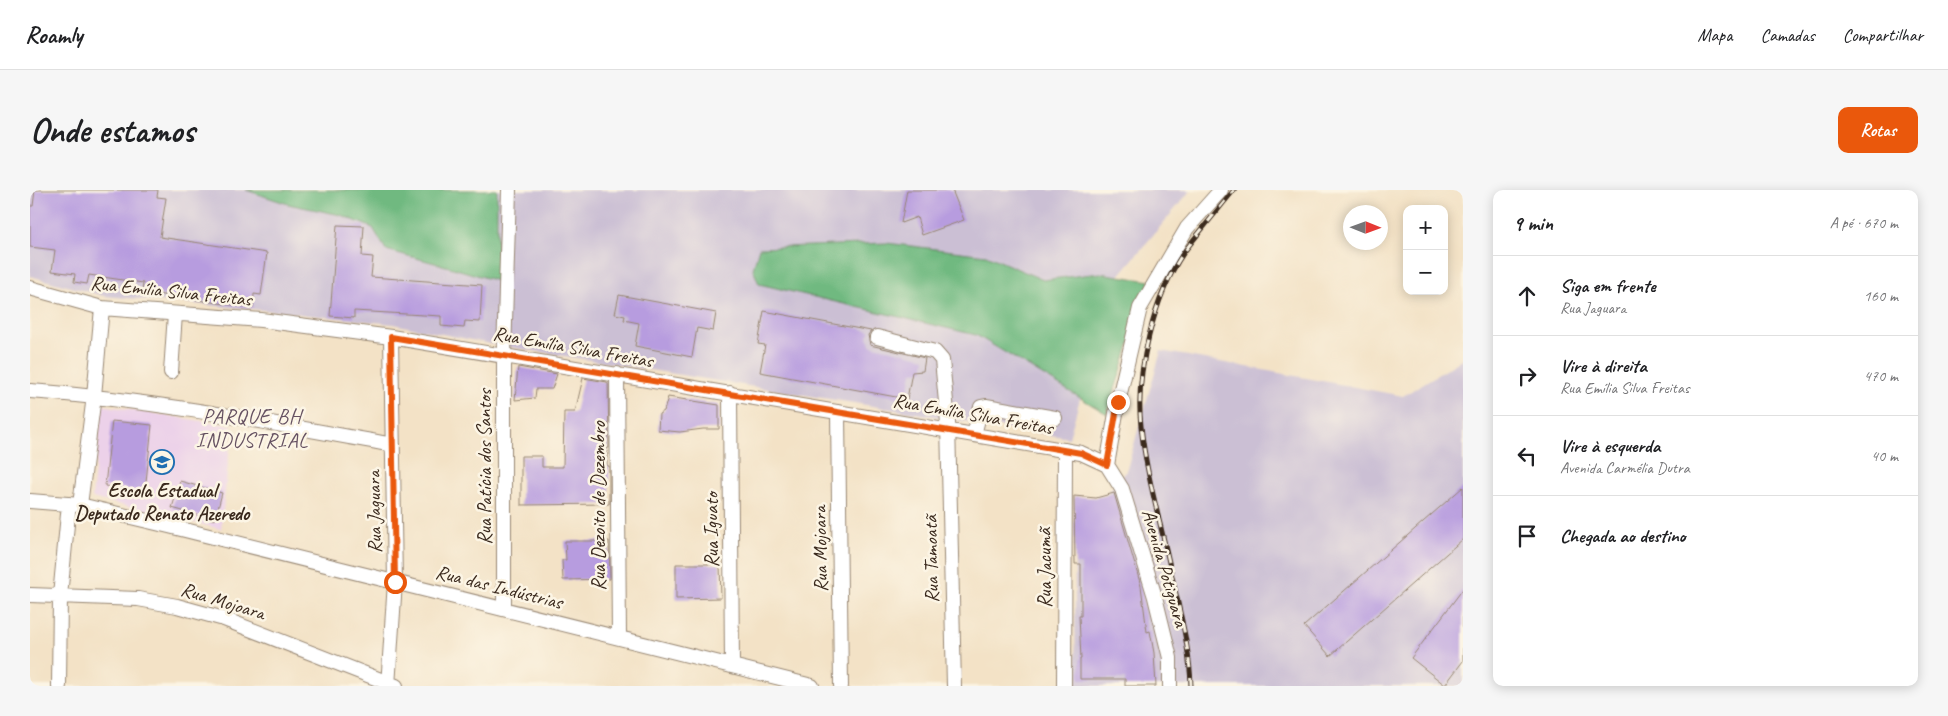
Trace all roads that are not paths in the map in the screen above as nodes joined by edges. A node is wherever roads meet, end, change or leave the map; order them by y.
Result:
1 (509, 190) edge
2 (1221, 190) edge
3 (30, 288) edge
4 (102, 308) junction
5 (175, 314) junction
6 (391, 337) junction
7 (877, 337) dead end
8 (504, 355) junction
9 (171, 372) dead end
10 (617, 374) junction
11 (30, 391) edge
12 (730, 393) junction
13 (94, 396) junction
14 (838, 412) junction
15 (1055, 418) dead end
16 (948, 430) junction
17 (974, 435) junction
18 (393, 445) junction
19 (1065, 450) junction
20 (1107, 465) junction
21 (30, 501) edge
22 (74, 504) junction
23 (395, 582) junction
24 (30, 595) edge
25 (60, 596) junction
26 (504, 609) junction
27 (619, 637) junction
28 (732, 666) junction
29 (390, 685) edge
30 (59, 686) edge
31 (812, 686) edge
32 (841, 686) edge
33 (954, 686) edge
34 (1064, 686) edge
35 (1170, 686) edge

1 - 8 street, Rua Patícia dos Santos
2 - 20 street
3 - 4 street, Rua Emília Silva Freitas
4 - 5 street, Rua Emília Silva Freitas
4 - 13 street
5 - 6 street, Rua Emília Silva Freitas
5 - 9 street
6 - 8 street, Rua Emília Silva Freitas
6 - 18 street, Rua Jaguara
7 - 16 street, Rua Tamoatã
8 - 10 street, Rua Emília Silva Freitas
8 - 26 street, Rua Patícia dos Santos
10 - 12 street, Rua Emília Silva Freitas
10 - 27 street, Rua Dezoito de Dezembro
11 - 13 street
12 - 14 street, Rua Emília Silva Freitas
12 - 28 street, Rua Iguato
13 - 18 street
13 - 22 street
14 - 16 street, Rua Emília Silva Freitas
14 - 32 street, Rua Mojoara
15 - 17 street
16 - 17 street, Rua Emília Silva Freitas
16 - 33 street, Rua Tamoatã
17 - 19 street, Rua Emília Silva Freitas
18 - 23 street, Rua Jaguara
19 - 20 street, Rua Emília Silva Freitas
19 - 34 street, Rua Jacumã
20 - 35 street, Avenida Potiguara
21 - 22 street, Rua das Indústrias
22 - 23 street, Rua das Indústrias
22 - 25 street
23 - 26 street, Rua das Indústrias
23 - 29 street, Rua Jaguara
24 - 25 street, Rua Mojoara
25 - 29 street, Rua Mojoara
25 - 30 street
26 - 27 street, Rua das Indústrias
27 - 28 street, Rua das Indústrias
28 - 31 street, Rua das Indústrias

